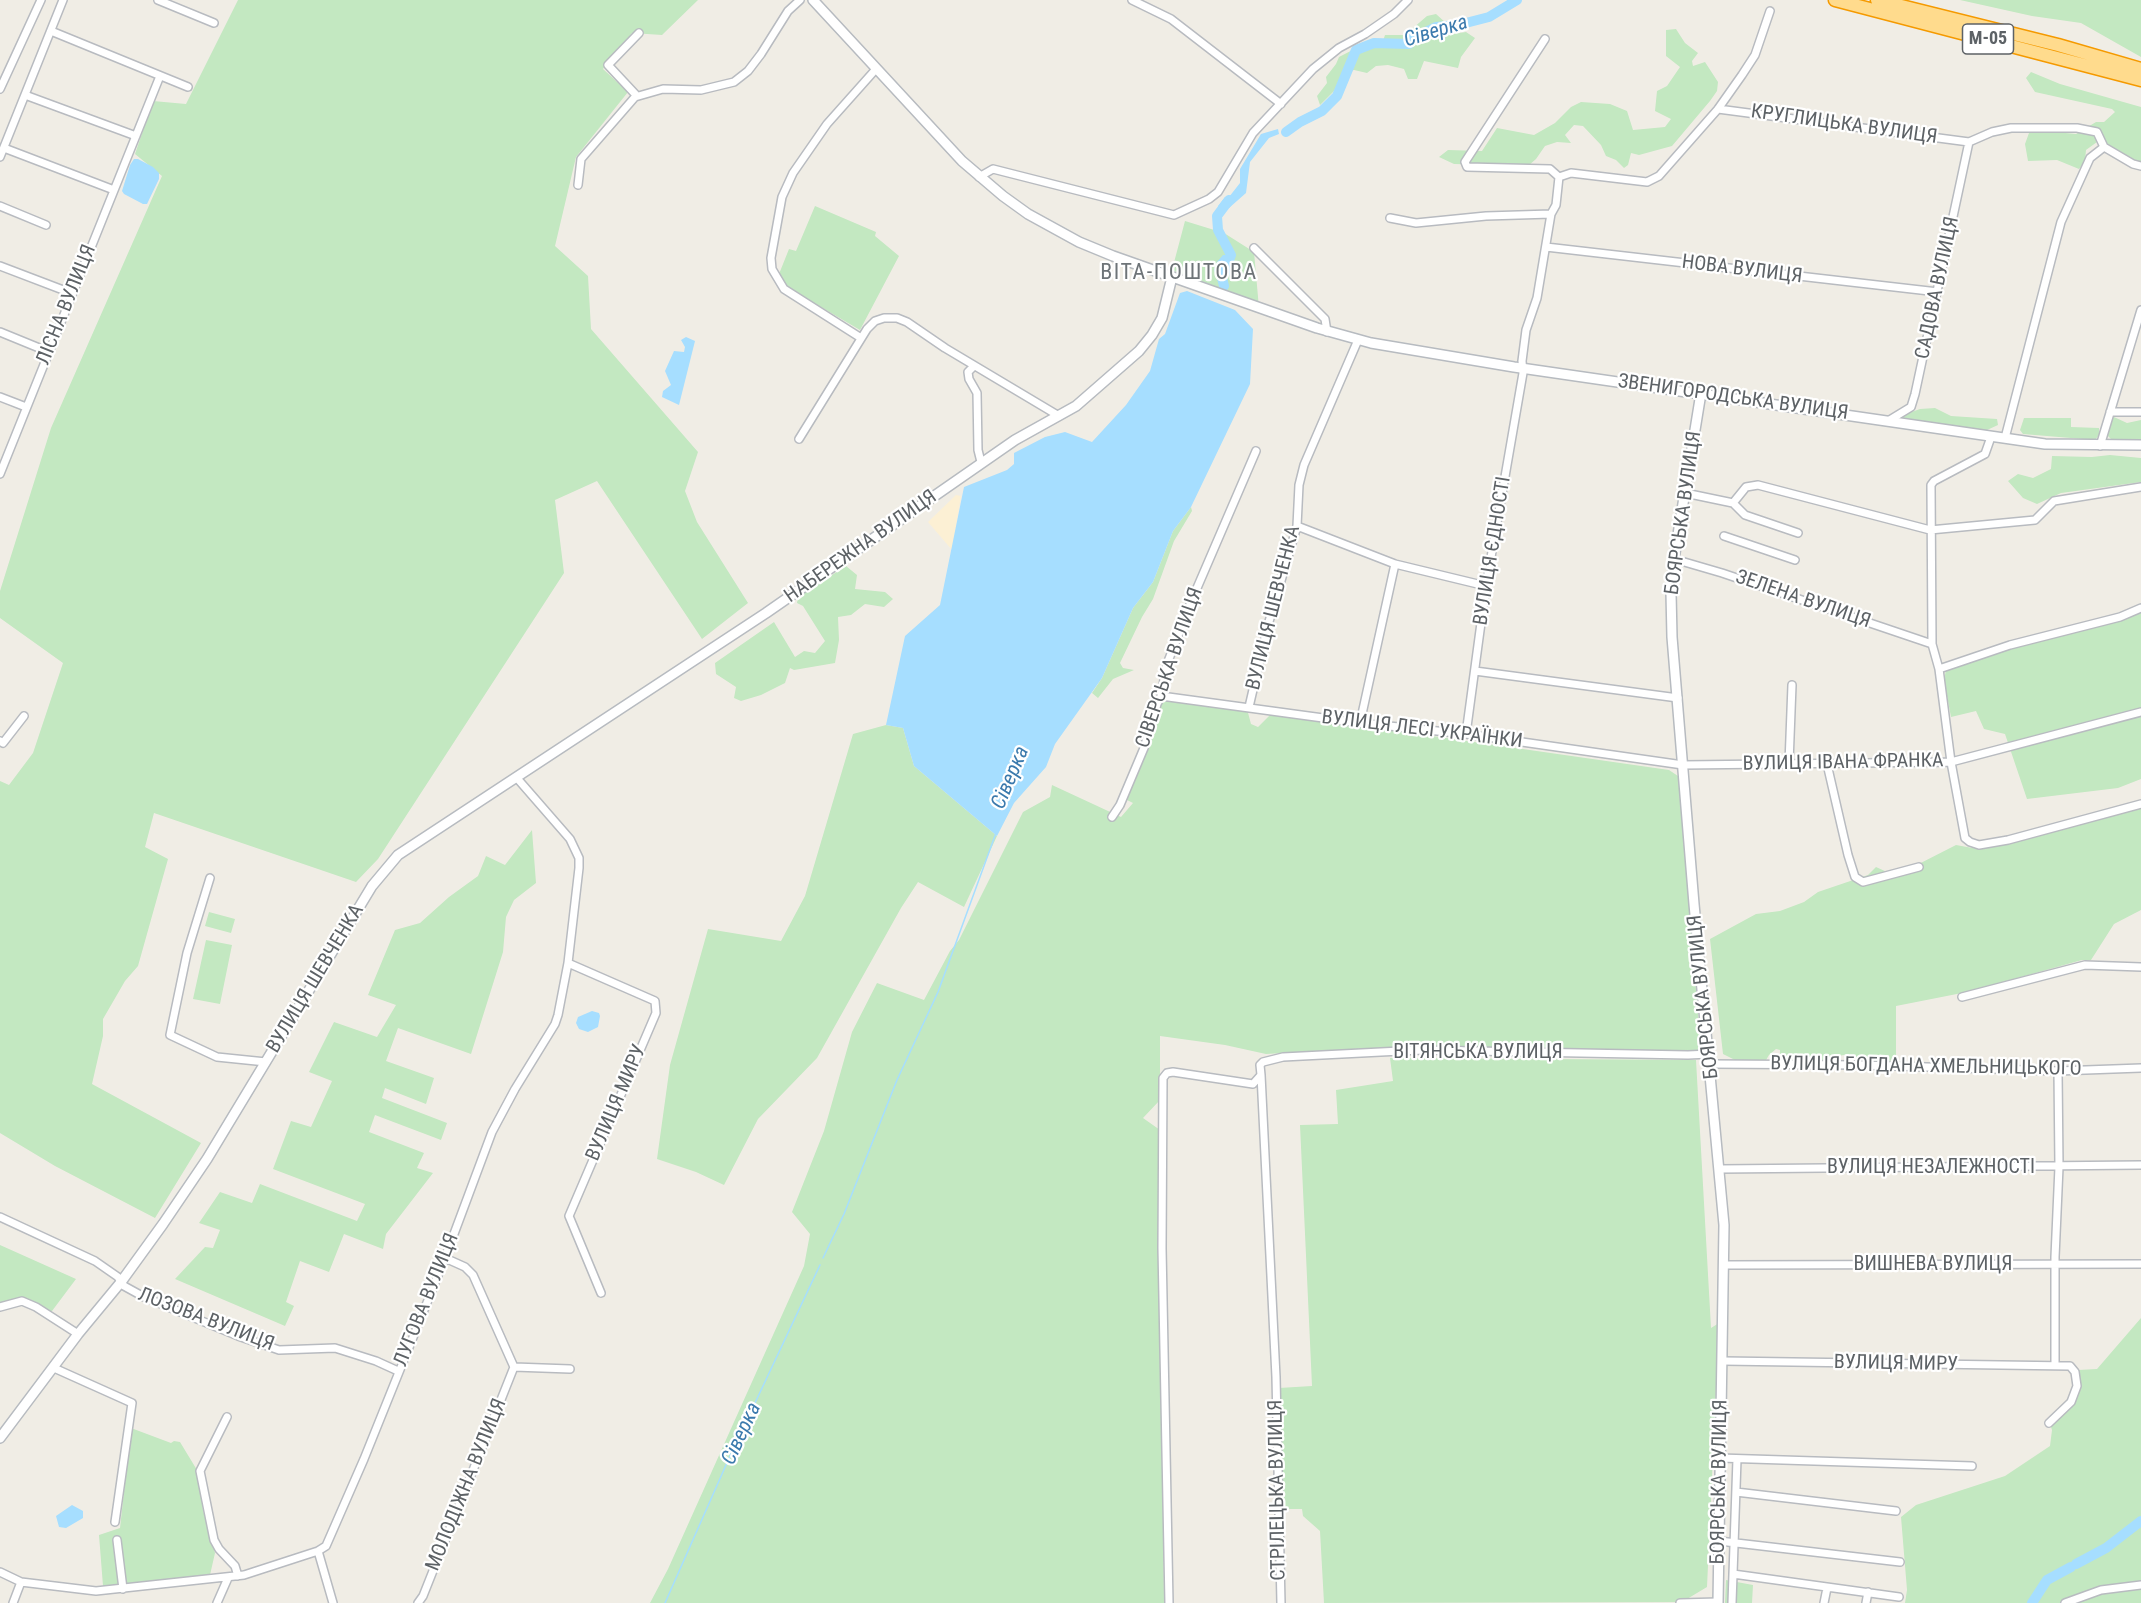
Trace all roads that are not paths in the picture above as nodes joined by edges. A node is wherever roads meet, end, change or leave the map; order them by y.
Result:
1 (41, 0) edge
2 (63, 0) edge
3 (158, 0) edge
4 (800, 0) edge
5 (813, 0) edge
6 (1132, 0) edge
7 (1408, 0) edge
8 (1835, 0) edge
9 (1877, 0) edge
10 (1770, 11) dead end
11 (214, 23) dead end
12 (51, 31) junction
13 (639, 33) dead end
14 (1545, 39) dead end
15 (876, 69) junction
16 (2141, 69) edge
17 (160, 76) junction
18 (2141, 80) edge
19 (188, 87) dead end
20 (0, 89) edge
21 (25, 95) junction
22 (637, 96) junction
23 (1281, 104) junction
24 (1718, 108) junction
25 (136, 136) junction
26 (1969, 142) junction
27 (2104, 147) junction
28 (4, 148) junction
29 (0, 157) edge
30 (2141, 166) edge
31 (979, 177) junction
32 (1559, 177) junction
33 (578, 185) dead end
34 (114, 190) junction
35 (0, 206) edge
36 (1551, 214) junction
37 (1390, 218) dead end
38 (46, 225) dead end
39 (1546, 247) junction
40 (1254, 249) dead end
41 (0, 266) edge
42 (1172, 277) junction
43 (1938, 292) junction
44 (72, 293) junction
45 (2141, 310) edge
46 (0, 332) edge
47 (1327, 332) junction
48 (861, 338) junction
49 (1358, 340) junction
50 (49, 352) junction
51 (974, 366) junction
52 (1522, 368) junction
53 (1701, 393) junction
54 (0, 397) edge
55 (26, 406) junction
56 (2110, 412) junction
57 (2141, 412) edge
58 (1059, 416) junction
59 (1888, 421) junction
60 (1991, 436) junction
61 (2005, 438) junction
62 (799, 439) dead end
63 (2141, 445) edge
64 (2100, 446) junction
65 (1256, 451) dead end
66 (2, 461) edge
67 (981, 462) junction
68 (0, 474) edge
69 (2141, 487) edge
70 (1685, 493) junction
71 (1733, 503) junction
72 (1297, 526) junction
73 (1930, 530) junction
74 (1798, 533) dead end
75 (1724, 536) dead end
76 (1674, 559) junction
77 (1795, 560) dead end
78 (1395, 564) junction
79 (1486, 586) junction
80 (2141, 608) edge
81 (740, 630) joint
82 (1932, 644) junction
83 (1939, 669) junction
84 (1475, 671) junction
85 (1792, 685) dead end
86 (1161, 696) junction
87 (1678, 698) junction
88 (1249, 707) junction
89 (2141, 712) edge
90 (24, 716) dead end
91 (1360, 723) junction
92 (1466, 734) junction
93 (0, 741) edge
94 (1951, 762) junction
95 (1789, 763) junction
96 (1827, 764) junction
97 (1683, 765) junction
98 (516, 777) junction
99 (2141, 804) edge
100 (1112, 817) dead end
101 (1919, 867) dead end
102 (210, 878) dead end
103 (568, 963) junction
104 (2141, 967) edge
105 (1962, 997) dead end
106 (1709, 1054) junction
107 (266, 1062) junction
108 (1710, 1064) junction
109 (2141, 1068) edge
110 (2058, 1071) junction
111 (1261, 1075) junction
112 (2141, 1165) edge
113 (2059, 1167) junction
114 (1720, 1169) junction
115 (0, 1217) edge
116 (445, 1258) junction
117 (2141, 1264) edge
118 (1725, 1265) junction
119 (2056, 1265) junction
120 (121, 1282) junction
121 (601, 1293) dead end
122 (0, 1307) edge
123 (78, 1334) junction
124 (1723, 1361) junction
125 (2055, 1366) junction
126 (514, 1367) junction
127 (54, 1368) junction
128 (570, 1370) dead end
129 (398, 1371) junction
130 (227, 1417) dead end
131 (2049, 1423) dead end
132 (0, 1438) edge
133 (1720, 1458) junction
134 (1737, 1459) junction
135 (1972, 1466) dead end
136 (1736, 1492) junction
137 (1896, 1511) dead end
138 (115, 1522) dead end
139 (117, 1540) dead end
140 (1719, 1541) junction
141 (1734, 1542) junction
142 (318, 1551) junction
143 (1900, 1562) dead end
144 (0, 1572) edge
145 (1733, 1574) junction
146 (238, 1576) junction
147 (228, 1578) junction
148 (21, 1582) junction
149 (2141, 1585) edge
150 (1827, 1588) junction
151 (123, 1589) junction
152 (1868, 1592) junction
153 (1899, 1597) dead end
154 (1718, 1602) edge
155 (13, 1603) edge
156 (217, 1603) edge
157 (333, 1603) edge
158 (418, 1603) edge
159 (1169, 1603) edge
160 (1281, 1603) edge
161 (1680, 1603) edge
162 (1732, 1603) edge
163 (1824, 1603) edge
164 (1866, 1603) edge
165 (2065, 1603) edge

1 - 20 street
2 - 12 street
3 - 11 street
4 - 22 street
5 - 15 street, ЗВЕНИГОРОДСЬКА ВУЛИЦЯ
6 - 23 street
7 - 23 street
8 - 18 highway, М-05
9 - 16 highway, М-05
10 - 24 street
12 - 17 street
12 - 21 street
13 - 22 street
14 - 32 street
15 - 31 street, ЗВЕНИГОРОДСЬКА ВУЛИЦЯ
15 - 48 street
17 - 19 street
17 - 25 street, ЛІСНА ВУЛИЦЯ
21 - 25 street
21 - 28 street
22 - 33 street
23 - 31 street
24 - 26 street, КРУГЛИЦЬКА ВУЛИЦЯ
24 - 32 street
25 - 34 street, ЛІСНА ВУЛИЦЯ
26 - 27 street
26 - 43 street, САДОВА ВУЛИЦЯ
27 - 30 street
27 - 61 street
28 - 29 street
28 - 34 street
31 - 42 street, ЗВЕНИГОРОДСЬКА ВУЛИЦЯ
32 - 36 street
34 - 44 street, ЛІСНА ВУЛИЦЯ
35 - 38 street
36 - 37 street
36 - 39 street
39 - 43 street, НОВА ВУЛИЦЯ
39 - 52 street
40 - 47 street
41 - 44 street
42 - 47 street, ЗВЕНИГОРОДСЬКА ВУЛИЦЯ
42 - 58 street, НАБЕРЕЖНА ВУЛИЦЯ
43 - 59 street, САДОВА ВУЛИЦЯ
44 - 50 street, ЛІСНА ВУЛИЦЯ
45 - 56 street
46 - 50 street
47 - 49 street, ЗВЕНИГОРОДСЬКА ВУЛИЦЯ
48 - 51 street
48 - 62 street
49 - 52 street, ЗВЕНИГОРОДСЬКА ВУЛИЦЯ
49 - 72 street, ВУЛИЦЯ ШЕВЧЕНКА
50 - 55 street, ЛІСНА ВУЛИЦЯ
51 - 58 street
51 - 67 street
52 - 53 street, ЗВЕНИГОРОДСЬКА ВУЛИЦЯ
52 - 79 street, ВУЛИЦЯ ЄДНОСТІ
53 - 59 street, ЗВЕНИГОРОДСЬКА ВУЛИЦЯ
53 - 70 street, БОЯРСЬКА ВУЛИЦЯ
54 - 55 street
55 - 66 street, ЛІСНА ВУЛИЦЯ
56 - 57 street
56 - 64 street
58 - 67 street, НАБЕРЕЖНА ВУЛИЦЯ
59 - 60 street, ЗВЕНИГОРОДСЬКА ВУЛИЦЯ
60 - 61 street, ЗВЕНИГОРОДСЬКА ВУЛИЦЯ
60 - 73 street
61 - 64 street, ЗВЕНИГОРОДСЬКА ВУЛИЦЯ
63 - 64 street, ЗВЕНИГОРОДСЬКА ВУЛИЦЯ
65 - 86 street, СІВЕРСЬКА ВУЛИЦЯ
66 - 68 street, ЛІСНА ВУЛИЦЯ
67 - 81 street, НАБЕРЕЖНА ВУЛИЦЯ
69 - 73 street
70 - 71 street
70 - 76 street, БОЯРСЬКА ВУЛИЦЯ
71 - 73 street
71 - 74 street
72 - 78 street
72 - 88 street, ВУЛИЦЯ ШЕВЧЕНКА
73 - 82 street
75 - 77 street
76 - 82 street, ЗЕЛЕНА ВУЛИЦЯ
76 - 87 street, БОЯРСЬКА ВУЛИЦЯ
78 - 79 street
78 - 91 street
79 - 84 street, ВУЛИЦЯ ЄДНОСТІ
80 - 83 street
81 - 98 street, ВУЛИЦЯ ШЕВЧЕНКА
82 - 83 street
83 - 94 street
84 - 87 street
84 - 92 street, ВУЛИЦЯ ЄДНОСТІ
85 - 95 street
86 - 88 street, ВУЛИЦЯ ЛЕСІ УКРАЇНКИ
86 - 100 street, СІВЕРСЬКА ВУЛИЦЯ
87 - 97 street, БОЯРСЬКА ВУЛИЦЯ
88 - 91 street, ВУЛИЦЯ ЛЕСІ УКРАЇНКИ
89 - 94 street, ВУЛИЦЯ ІВАНА ФРАНКА
90 - 93 street
91 - 92 street, ВУЛИЦЯ ЛЕСІ УКРАЇНКИ
92 - 97 street, ВУЛИЦЯ ЛЕСІ УКРАЇНКИ
94 - 96 street, ВУЛИЦЯ ІВАНА ФРАНКА
94 - 99 street
95 - 96 street, ВУЛИЦЯ ІВАНА ФРАНКА
95 - 97 street, ВУЛИЦЯ ІВАНА ФРАНКА
96 - 101 street
97 - 106 street, БОЯРСЬКА ВУЛИЦЯ
98 - 103 street, ЛУГОВА ВУЛИЦЯ
98 - 107 street, ВУЛИЦЯ ШЕВЧЕНКА
102 - 107 street
103 - 116 street, ЛУГОВА ВУЛИЦЯ
103 - 121 street, ВУЛИЦЯ МИРУ
104 - 105 street
106 - 108 street, БОЯРСЬКА ВУЛИЦЯ
106 - 111 street, ВІТЯНСЬКА ВУЛИЦЯ
107 - 120 street, ВУЛИЦЯ ШЕВЧЕНКА
108 - 110 street, ВУЛИЦЯ БОГДАНА ХМЕЛЬНИЦЬКОГО
108 - 114 street, БОЯРСЬКА ВУЛИЦЯ
109 - 110 street, ВУЛИЦЯ БОГДАНА ХМЕЛЬНИЦЬКОГО
110 - 113 street
111 - 159 street
111 - 160 street, СТРІЛЕЦЬКА ВУЛИЦЯ
112 - 113 street, ВУЛИЦЯ НЕЗАЛЕЖНОСТІ
113 - 114 street, ВУЛИЦЯ НЕЗАЛЕЖНОСТІ
113 - 119 street
114 - 118 street, БОЯРСЬКА ВУЛИЦЯ
115 - 120 street, ЛОЗОВА ВУЛИЦЯ
116 - 126 street
116 - 129 street, ЛУГОВА ВУЛИЦЯ
117 - 119 street, ВИШНЕВА ВУЛИЦЯ
118 - 119 street, ВИШНЕВА ВУЛИЦЯ
118 - 124 street, БОЯРСЬКА ВУЛИЦЯ
119 - 125 street
120 - 123 street, ВУЛИЦЯ ШЕВЧЕНКА
120 - 129 street, ЛОЗОВА ВУЛИЦЯ
122 - 123 street
123 - 127 street, ВУЛИЦЯ ШЕВЧЕНКА
124 - 125 street, ВУЛИЦЯ МИРУ
124 - 133 street, БОЯРСЬКА ВУЛИЦЯ
125 - 131 street, ВУЛИЦЯ МИРУ
126 - 128 street
126 - 158 street, МОЛОДІЖНА ВУЛИЦЯ
127 - 132 street, ВУЛИЦЯ ШЕВЧЕНКА
127 - 138 street
129 - 142 street, ЛУГОВА ВУЛИЦЯ
130 - 146 street
133 - 134 street
133 - 140 street, БОЯРСЬКА ВУЛИЦЯ
134 - 135 street
134 - 136 street
136 - 137 street
136 - 141 street
139 - 151 street
140 - 141 street
140 - 154 street, БОЯРСЬКА ВУЛИЦЯ
141 - 143 street
141 - 145 street
142 - 146 street
142 - 157 street
144 - 148 street
145 - 150 street
145 - 162 street
146 - 147 street
147 - 151 street
147 - 156 street
148 - 151 street
148 - 155 street
149 - 165 street
150 - 152 street
150 - 163 street
152 - 153 street
152 - 164 street
154 - 161 street

